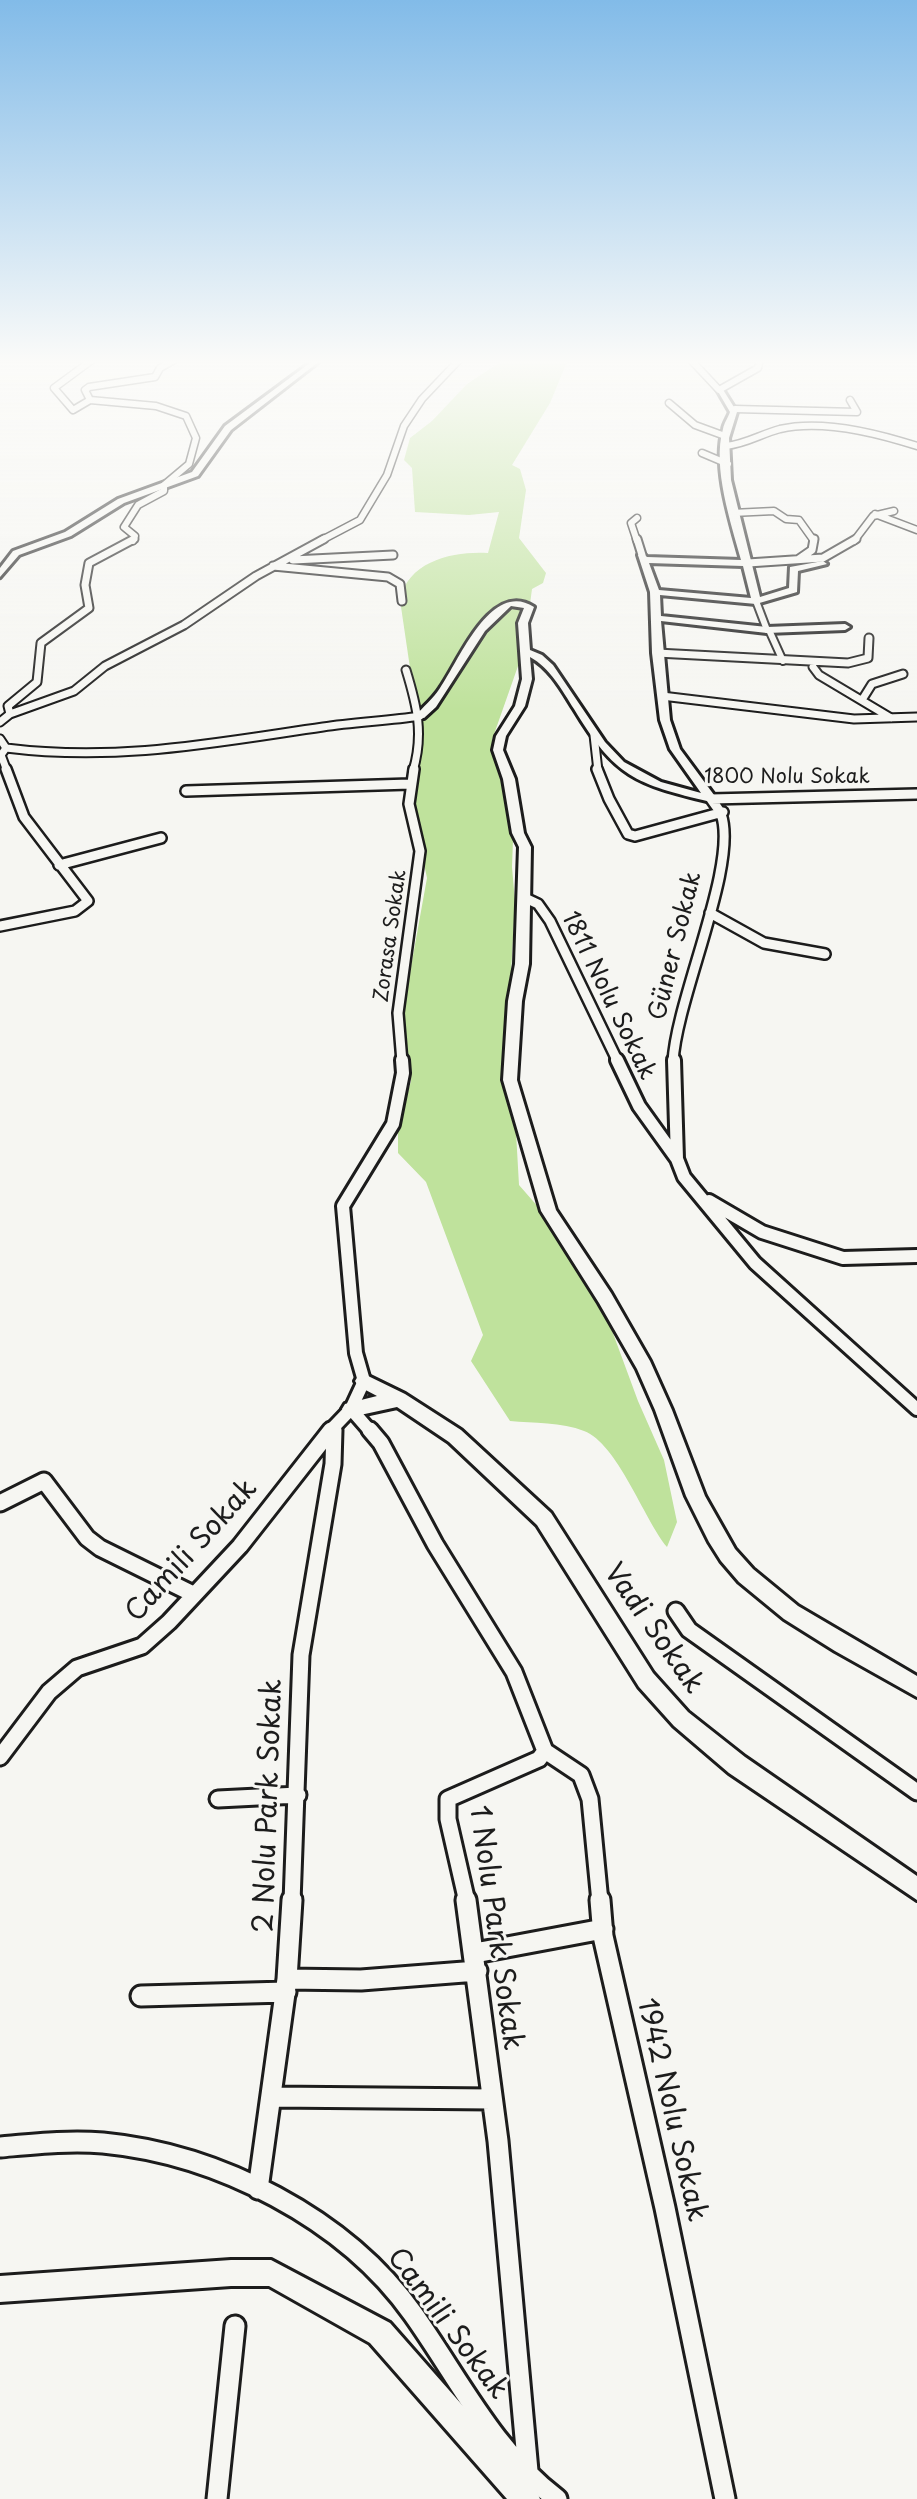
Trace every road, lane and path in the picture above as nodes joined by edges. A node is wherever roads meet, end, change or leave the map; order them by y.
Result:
1 (174, 477) edge
2 (185, 477) edge
3 (386, 477) edge
4 (729, 477) edge
5 (164, 485) junction
6 (894, 511) dead end
7 (732, 513) junction
8 (875, 514) junction
9 (637, 518) dead end
10 (917, 530) edge
11 (393, 555) dead end
12 (643, 558) junction
13 (799, 559) junction
14 (284, 560) junction
15 (748, 563) junction
16 (823, 564) dead end
17 (273, 566) junction
18 (0, 574) edge
19 (655, 592) junction
20 (402, 601) dead end
21 (756, 601) junction
22 (657, 618) junction
23 (845, 627) dead end
24 (768, 630) junction
25 (869, 638) dead end
26 (527, 652) junction
27 (657, 653) junction
28 (783, 661) junction
29 (813, 667) dead end
30 (406, 670) dead end
31 (903, 674) dead end
32 (662, 696) junction
33 (862, 700) junction
34 (10, 714) junction
35 (420, 716) junction
36 (917, 717) edge
37 (891, 718) junction
38 (0, 722) edge
39 (594, 735) junction
40 (3, 744) edge
41 (410, 784) junction
42 (186, 791) dead end
43 (917, 794) edge
44 (711, 799) junction
45 (723, 812) junction
46 (161, 838) dead end
47 (59, 865) junction
48 (523, 897) junction
49 (710, 913) junction
50 (0, 926) edge
51 (825, 954) dead end
52 (677, 1159) junction
53 (703, 1198) junction
54 (917, 1256) edge
55 (364, 1381) junction
56 (399, 1399) junction
57 (351, 1409) junction
58 (917, 1409) edge
59 (334, 1427) junction
60 (0, 1503) edge
61 (193, 1594) junction
62 (676, 1611) dead end
63 (917, 1687) edge
64 (545, 1751) junction
65 (0, 1757) edge
66 (917, 1792) edge
67 (298, 1795) junction
68 (218, 1799) dead end
69 (917, 1889) edge
70 (603, 1929) junction
71 (476, 1962) junction
72 (287, 1986) junction
73 (141, 1996) dead end
74 (273, 2097) junction
75 (492, 2099) junction
76 (0, 2147) edge
77 (258, 2189) junction
78 (0, 2289) edge
79 (235, 2326) dead end
80 (528, 2471) junction
81 (217, 2499) edge
82 (526, 2499) edge
83 (557, 2499) edge
84 (725, 2499) edge

1 - 5 street
2 - 5 street
3 - 14 street
4 - 7 street
5 - 18 street
5 - 34 street
6 - 8 street
7 - 13 street
7 - 15 street
8 - 10 street
8 - 13 street
9 - 12 street
11 - 14 street
12 - 15 street
12 - 19 street
13 - 15 street
14 - 17 street
15 - 21 street
16 - 21 street
17 - 20 street
17 - 34 street
19 - 21 street
19 - 22 street
21 - 24 street
22 - 24 street
22 - 27 street
23 - 24 street
24 - 28 street
25 - 28 street
26 - 35 street
26 - 39 street, 1800 Nolu Sokak
26 - 48 street
27 - 28 street
27 - 32 street
29 - 33 street
30 - 35 street
31 - 33 street
32 - 37 street
32 - 44 street
33 - 37 street
34 - 38 street
35 - 40 street
35 - 41 street, Zorasa Sokak
36 - 37 street
39 - 44 street, 1800 Nolu Sokak
39 - 45 street
40 - 47 street
41 - 42 street
41 - 55 street, Zorasa Sokak
43 - 44 street, 1800 Nolu Sokak
44 - 45 street
45 - 49 street, Güner Sokak
46 - 47 street
47 - 50 street
48 - 52 street, 1811 Nolu Sokak
48 - 63 street
49 - 51 street
49 - 52 street, Güner Sokak
52 - 53 street
53 - 54 street
53 - 58 street
55 - 56 street, Vadi Sokak
55 - 57 street, Camili Sokak
56 - 57 street
56 - 69 street, Vadi Sokak
57 - 59 street, Camili Sokak
57 - 64 street
59 - 61 street, Camili Sokak
59 - 67 street, 2 Nolu Park Sokak
60 - 61 street
61 - 65 street, Camili Sokak
62 - 66 street
64 - 70 street, 1942 Nolu Sokak
64 - 71 street, 1 Nolu Park Sokak
67 - 68 street
67 - 72 street, 2 Nolu Park Sokak
70 - 71 street
70 - 84 street, 1942 Nolu Sokak
71 - 72 street
71 - 75 street, 1 Nolu Park Sokak
72 - 73 street
72 - 74 street, 2 Nolu Park Sokak
74 - 75 street
74 - 77 street, 2 Nolu Park Sokak
75 - 80 street, 1 Nolu Park Sokak
76 - 77 street, Camili Sokak
77 - 80 street, Camili Sokak
78 - 82 street
79 - 81 street
80 - 83 street, Camili Sokak

